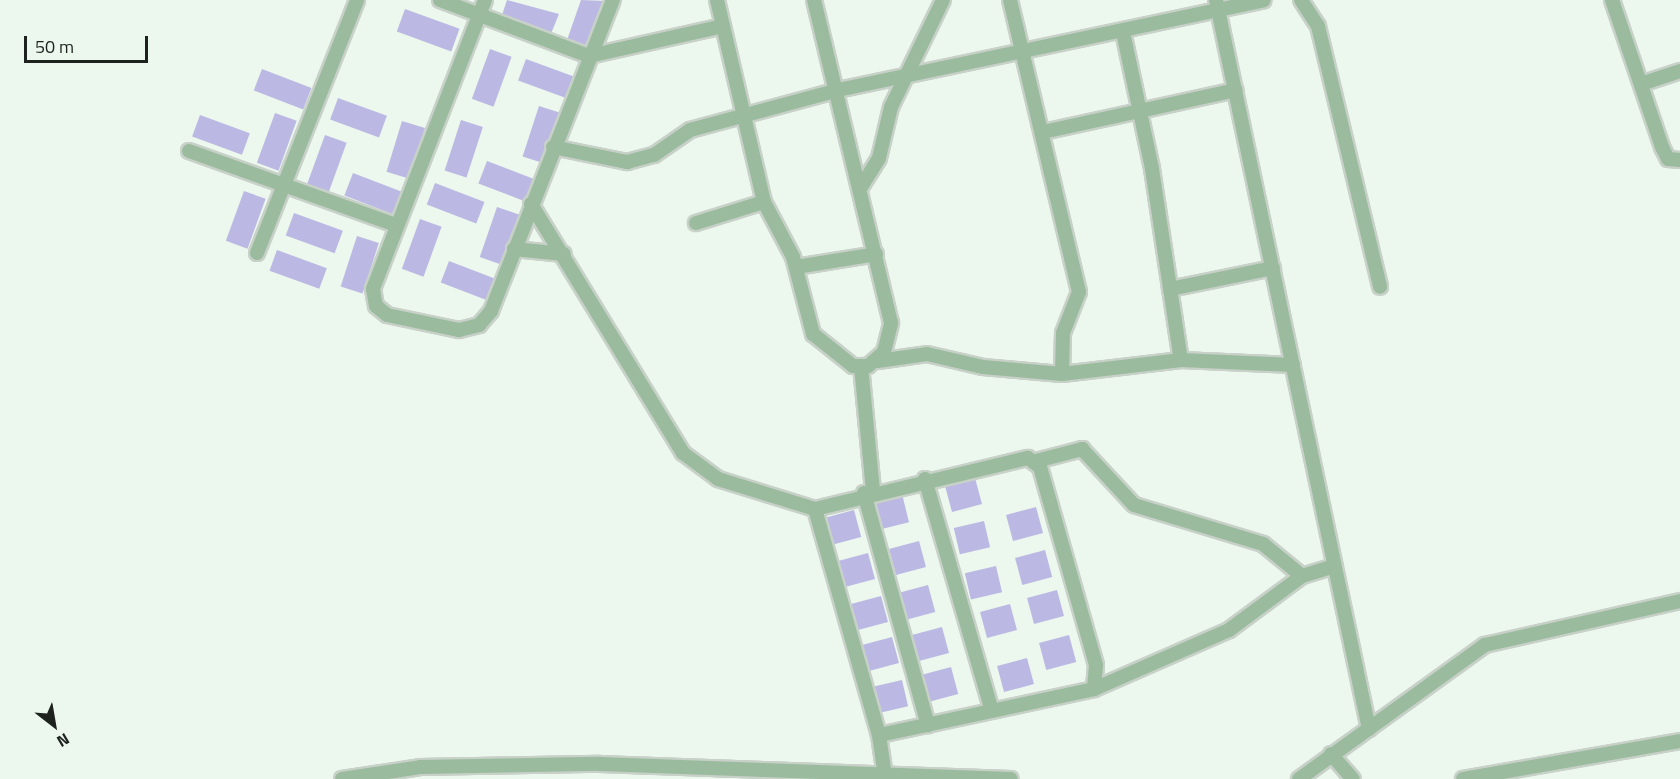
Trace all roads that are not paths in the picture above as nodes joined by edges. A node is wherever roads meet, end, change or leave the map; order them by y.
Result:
1 (357, 0) edge
2 (440, 0) edge
3 (485, 0) edge
4 (613, 0) edge
5 (717, 0) edge
6 (814, 0) edge
7 (943, 0) edge
8 (1010, 0) edge
9 (1264, 0) edge
10 (1301, 0) edge
11 (1612, 0) edge
12 (1217, 6) edge
13 (479, 15) junction
14 (723, 26) junction
15 (1123, 32) junction
16 (1024, 51) junction
17 (589, 56) junction
18 (1680, 71) edge
19 (907, 74) junction
20 (1641, 84) junction
21 (838, 90) junction
22 (1235, 90) junction
23 (1140, 110) junction
24 (744, 117) junction
25 (1043, 132) junction
26 (554, 147) junction
27 (189, 151) dead end
28 (1680, 160) edge
29 (285, 184) junction
30 (861, 187) junction
31 (764, 202) junction
32 (531, 204) junction
33 (696, 223) dead end
34 (396, 225) junction
35 (514, 249) junction
36 (257, 253) dead end
37 (564, 254) junction
38 (876, 254) junction
39 (796, 267) junction
40 (1273, 268) junction
41 (1380, 287) dead end
42 (1170, 289) junction
43 (1181, 360) junction
44 (878, 361) junction
45 (1293, 365) junction
46 (861, 366) junction
47 (1062, 374) junction
48 (1036, 461) junction
49 (925, 479) junction
50 (869, 492) junction
51 (815, 508) junction
52 (1335, 566) junction
53 (1302, 576) junction
54 (1680, 601) edge
55 (1094, 689) junction
56 (992, 711) junction
57 (928, 725) junction
58 (1369, 729) junction
59 (879, 735) junction
60 (1680, 741) edge
61 (1330, 754) junction
62 (1533, 773) edge
63 (885, 776) junction
64 (931, 778) edge
65 (342, 779) edge
66 (1011, 779) edge
67 (1299, 779) edge
68 (1353, 779) edge
69 (1463, 779) edge

1 - 29 street
2 - 13 street
3 - 13 street
4 - 17 street
5 - 14 street
6 - 21 street
7 - 19 street
8 - 16 street
9 - 12 street
10 - 41 street
11 - 20 street
12 - 15 street
12 - 22 street
13 - 17 street
13 - 34 street
14 - 17 street
14 - 24 street
15 - 16 street
15 - 23 street
16 - 19 street
16 - 25 street
17 - 26 street
18 - 20 street
19 - 21 street
19 - 30 street
20 - 28 street
21 - 24 street
21 - 30 street
22 - 23 street
22 - 40 street
23 - 25 street
23 - 42 street
24 - 26 street
24 - 31 street
25 - 47 street
26 - 32 street
27 - 29 street
29 - 34 street
29 - 36 street
30 - 38 street
31 - 33 street
31 - 39 street
32 - 35 street
32 - 37 street
34 - 35 street
35 - 37 street
37 - 51 street
38 - 39 street
38 - 44 street
39 - 46 street
40 - 42 street
40 - 45 street
42 - 43 street
43 - 45 street
43 - 47 street
44 - 46 street
44 - 47 street
45 - 52 street
46 - 50 street
48 - 49 street
48 - 53 street
48 - 55 street
49 - 50 street
49 - 56 street
50 - 51 street
50 - 57 street
51 - 59 street
52 - 53 street
52 - 58 street
53 - 55 street
54 - 58 street
55 - 56 street
56 - 57 street
57 - 59 street
58 - 61 street
59 - 63 street
60 - 62 street
61 - 67 street
61 - 68 street
62 - 69 street
63 - 64 street
63 - 65 street
64 - 66 street

